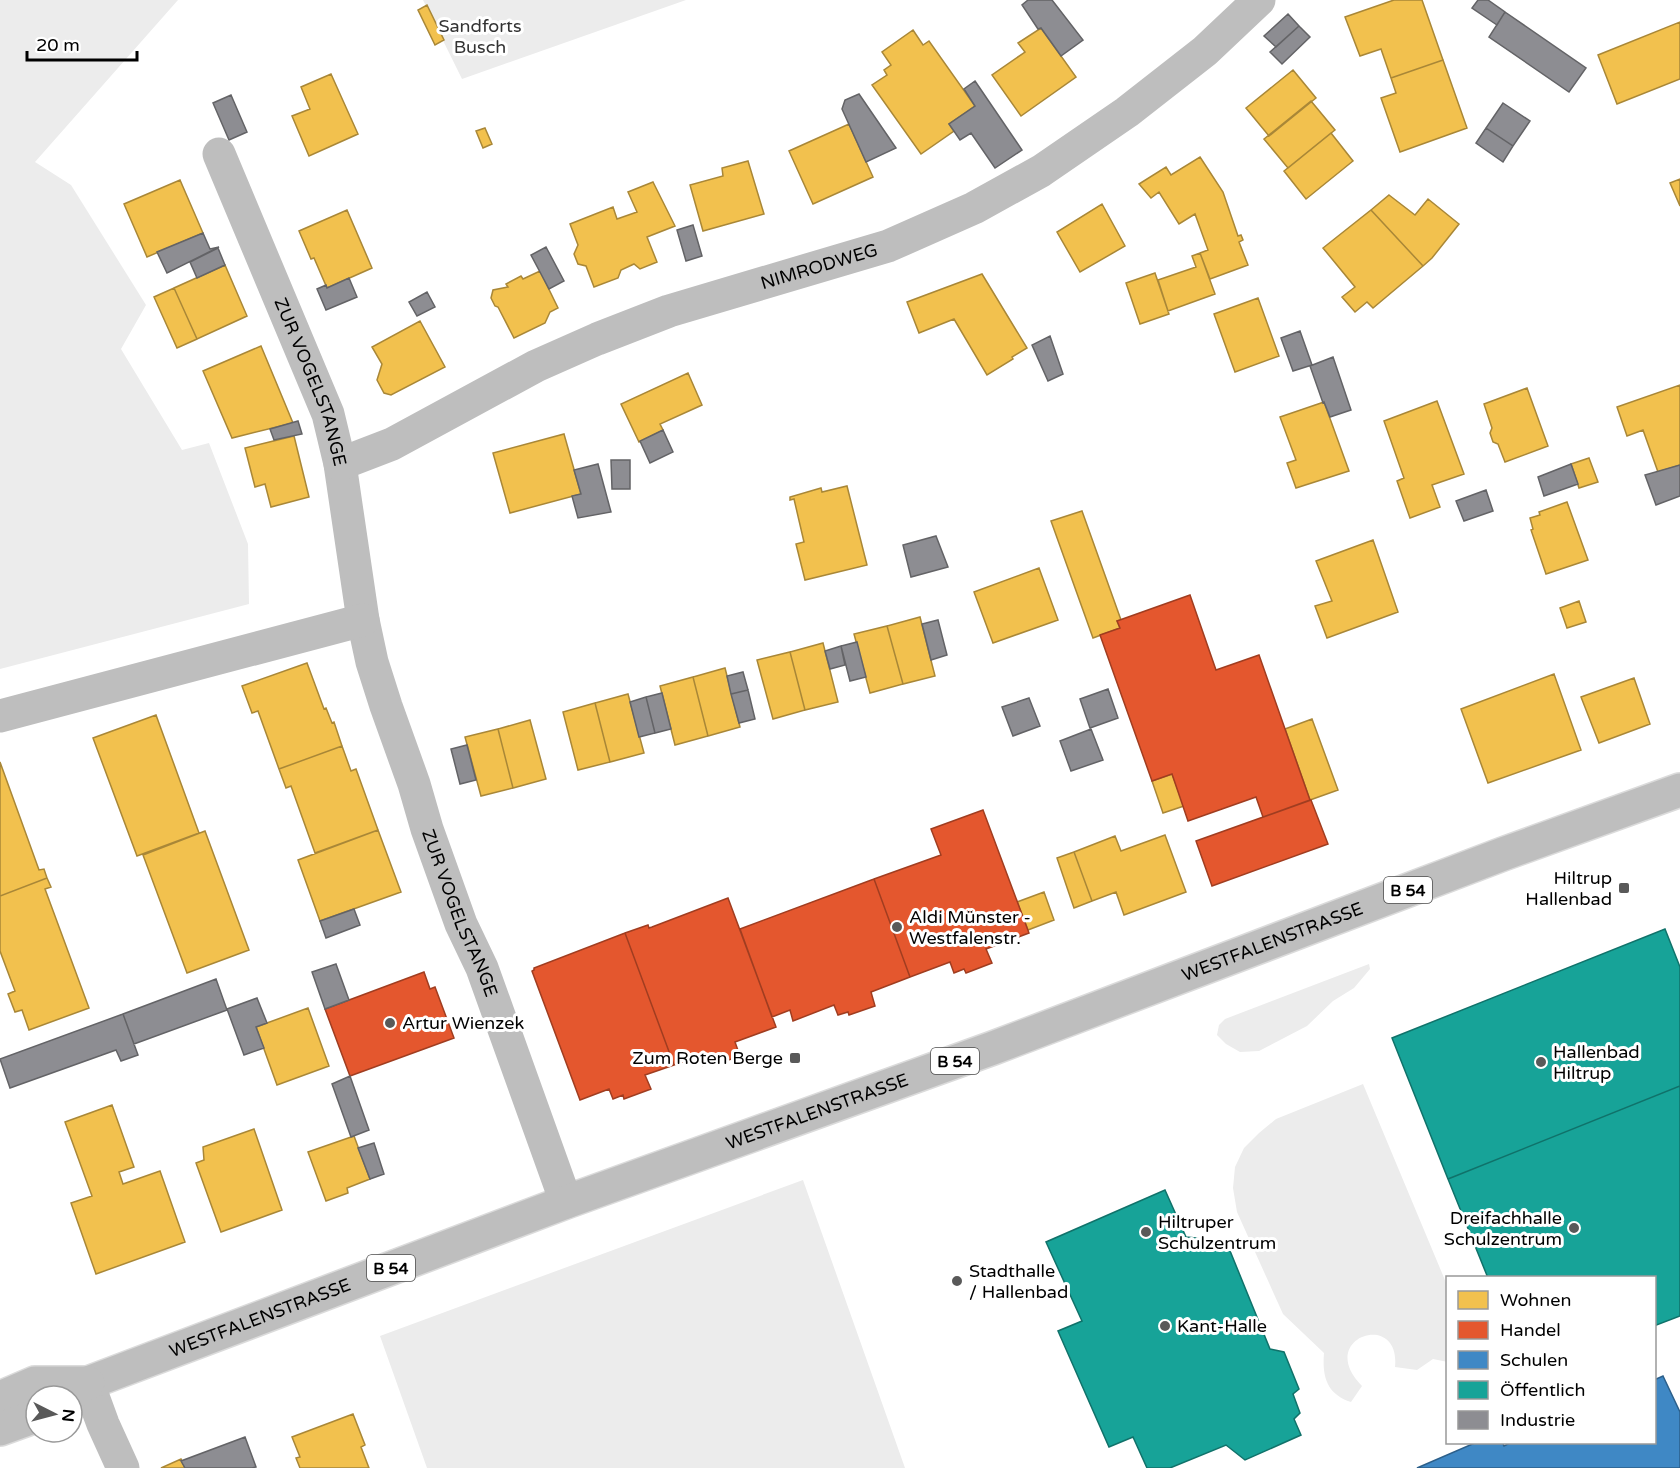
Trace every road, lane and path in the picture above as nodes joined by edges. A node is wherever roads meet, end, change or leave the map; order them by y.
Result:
1 (1259, 0) edge
2 (219, 154) dead end
3 (340, 464) junction
4 (363, 620) junction
5 (0, 716) edge
6 (1680, 790) edge
7 (566, 1202) junction
8 (84, 1387) edge
9 (24, 1388) edge
10 (84, 1397) edge
11 (0, 1398) edge
12 (24, 1420) edge
13 (0, 1429) edge
14 (123, 1468) edge

1 - 3 street, NIMRODWEG
2 - 3 street, ZUR VOGELSTANGE
3 - 4 street, ZUR VOGELSTANGE
4 - 5 street
4 - 7 street, ZUR VOGELSTANGE
6 - 7 street, WESTFALENSTRASSE / B 54
7 - 8 street, WESTFALENSTRASSE / B 54
9 - 11 street, WESTFALENSTRASSE / B 54
10 - 14 street
12 - 13 street

